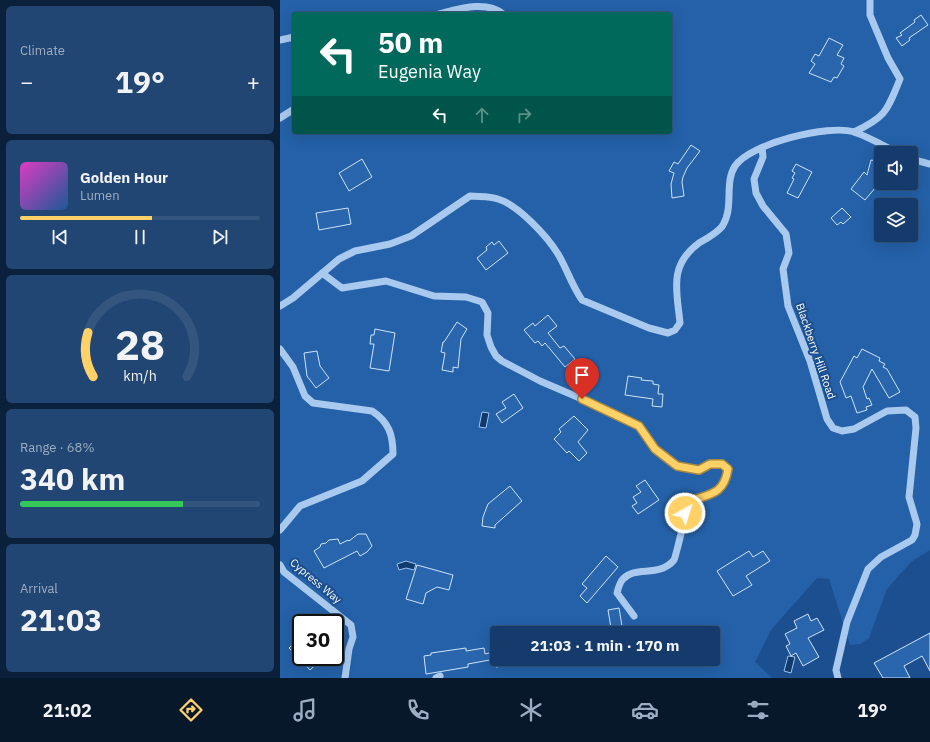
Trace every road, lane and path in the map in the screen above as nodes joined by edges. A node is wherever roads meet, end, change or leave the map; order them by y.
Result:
1 (870, 0) edge
2 (478, 2) edge
3 (445, 12) edge
4 (501, 12) edge
5 (292, 37) edge
6 (280, 40) edge
7 (292, 110) edge
8 (280, 118) edge
9 (854, 132) junction
10 (883, 146) edge
11 (762, 148) junction
12 (918, 161) edge
13 (930, 164) edge
14 (322, 273) junction
15 (280, 306) edge
16 (280, 349) edge
17 (280, 530) edge
18 (280, 565) edge
19 (634, 616) dead end
20 (345, 678) edge
21 (838, 678) edge

1 - 9 street
2 - 3 street
2 - 4 street
5 - 6 street
7 - 8 street
9 - 10 street
9 - 11 street
11 - 14 street
11 - 21 street, Blackberry Hill Road
12 - 13 street
14 - 15 street
14 - 19 street
16 - 17 street
18 - 20 street, Cypress Way

